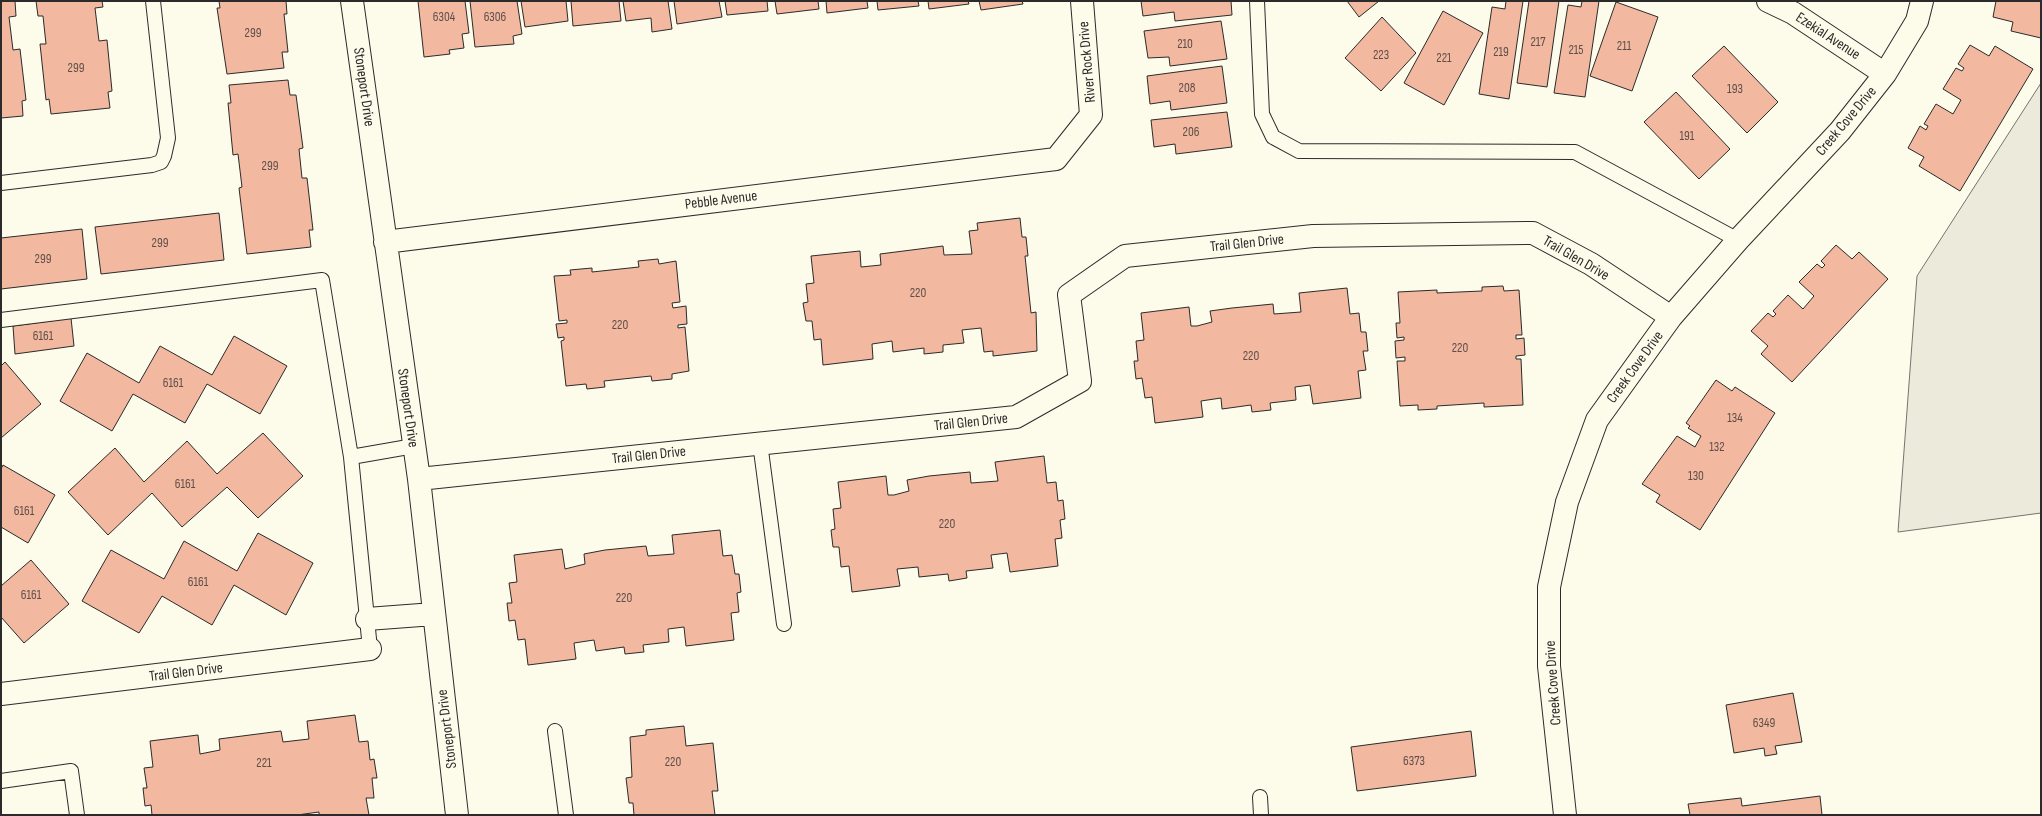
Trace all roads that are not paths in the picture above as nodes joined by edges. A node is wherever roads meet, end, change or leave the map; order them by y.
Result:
1 (153, 1) edge
2 (352, 1) edge
3 (1082, 1) edge
4 (1257, 1) edge
5 (1768, 1) edge
6 (1922, 1) edge
7 (1885, 74) junction
8 (1056, 159) joint
9 (1, 183) edge
10 (1738, 240) junction
11 (385, 242) junction
12 (1671, 317) junction
13 (1, 320) edge
14 (760, 443) junction
15 (414, 446) junction
16 (351, 457) junction
17 (418, 479) junction
18 (434, 614) junction
19 (367, 619) junction
20 (784, 624) dead end
21 (370, 649) joint
22 (1, 694) edge
23 (555, 731) dead end
24 (1, 781) edge
25 (1260, 797) dead end
26 (77, 815) edge
27 (457, 815) edge
28 (566, 815) edge
29 (1260, 815) edge
30 (1565, 815) edge

1 - 9 lane
2 - 11 street, Stoneport Drive
3 - 8 street, River Rock Drive
4 - 10 lane
5 - 7 street, Ezekial Avenue
6 - 7 street, Creek Cove Drive
7 - 10 street, Creek Cove Drive
8 - 11 street, Pebble Avenue
10 - 12 street, Creek Cove Drive
11 - 15 street, Stoneport Drive
12 - 14 street, Trail Glen Drive
12 - 30 street, Creek Cove Drive
13 - 16 lane
14 - 17 street, Trail Glen Drive
14 - 20 lane
15 - 16 lane
15 - 17 street, Stoneport Drive
16 - 19 lane
17 - 18 street, Stoneport Drive
18 - 19 street
18 - 27 street, Stoneport Drive
19 - 21 lane
21 - 22 street, Trail Glen Drive
23 - 28 lane
24 - 26 lane
25 - 29 lane

